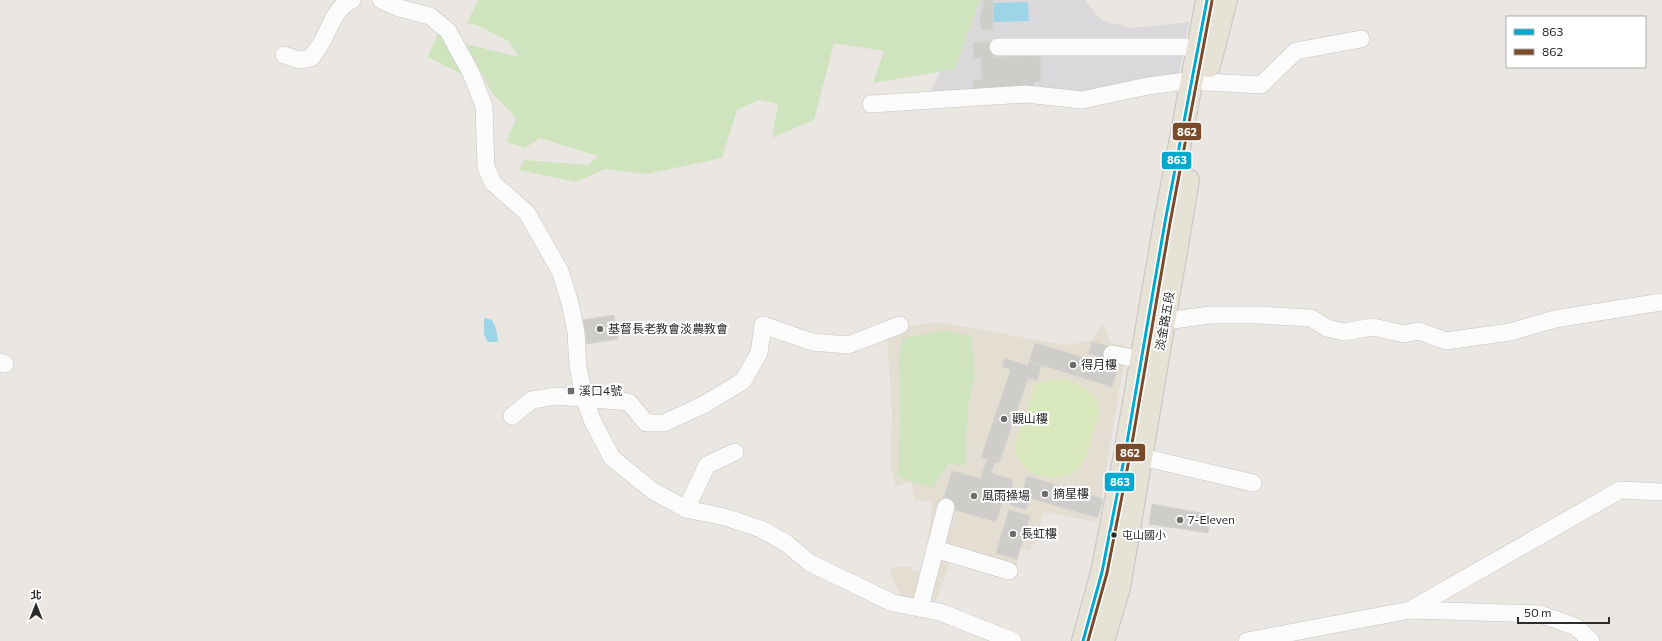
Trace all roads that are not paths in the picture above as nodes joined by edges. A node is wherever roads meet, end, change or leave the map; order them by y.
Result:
1 (352, 0) edge
2 (381, 0) edge
3 (1207, 0) edge
4 (1226, 0) edge
5 (1360, 39) dead end
6 (998, 47) dead end
7 (1199, 47) junction
8 (284, 55) dead end
9 (1199, 81) junction
10 (871, 104) dead end
11 (1662, 302) edge
12 (1165, 321) junction
13 (900, 325) dead end
14 (1112, 354) dead end
15 (1142, 360) junction
16 (584, 398) junction
17 (512, 416) dead end
18 (735, 452) dead end
19 (1142, 457) junction
20 (1253, 483) dead end
21 (1128, 487) junction
22 (1662, 492) edge
23 (946, 508) dead end
24 (686, 509) junction
25 (935, 549) junction
26 (1008, 571) dead end
27 (920, 608) junction
28 (1410, 610) junction
29 (1013, 641) edge
30 (1083, 641) edge
31 (1103, 641) edge
32 (1247, 641) edge
33 (1591, 641) edge

1 - 8 street
2 - 16 street
3 - 7 main road, 淡金路五段
4 - 9 main road, 淡金路五段
5 - 9 street
6 - 7 street
7 - 9 main road, 淡金路五段
9 - 10 street
9 - 12 main road, 淡金路五段
9 - 15 main road, 淡金路五段
11 - 12 street
12 - 19 main road, 淡金路五段
13 - 16 street
14 - 15 street
15 - 21 main road, 淡金路五段
16 - 17 street
16 - 24 street
18 - 24 street
19 - 20 street
19 - 21 main road, 淡金路五段
21 - 30 main road, 淡金路五段
21 - 31 main road, 淡金路五段
22 - 28 street
23 - 25 street
24 - 27 street
25 - 26 street
25 - 27 street
27 - 29 street
28 - 32 street
28 - 33 street

